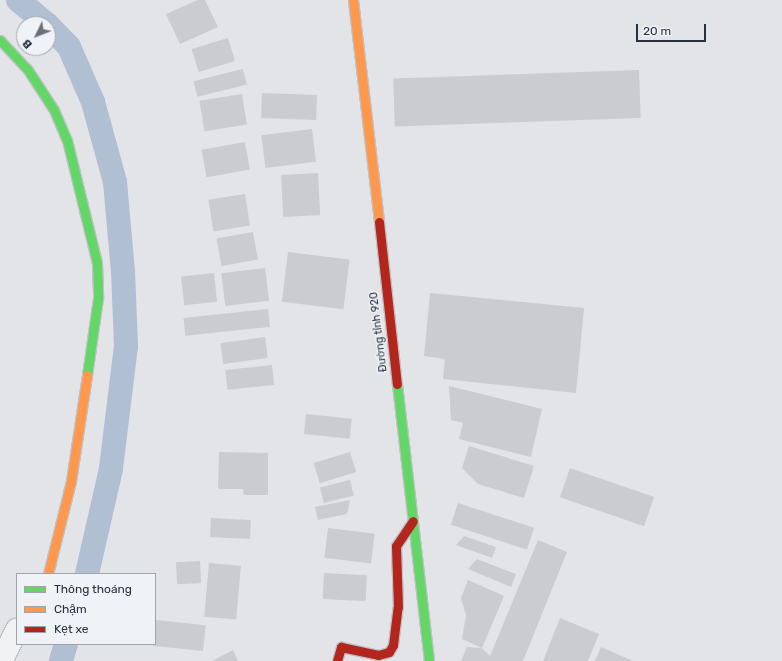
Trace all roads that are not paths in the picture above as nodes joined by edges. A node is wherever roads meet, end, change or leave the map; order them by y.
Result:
1 (353, 0) edge
2 (0, 40) edge
3 (413, 521) junction
4 (48, 573) edge
5 (16, 632) edge
6 (1, 661) edge
7 (337, 661) edge
8 (429, 661) edge

1 - 3 street, Đường tỉnh 920
2 - 4 street
3 - 7 street
3 - 8 street, Đường tỉnh 920
5 - 6 street

